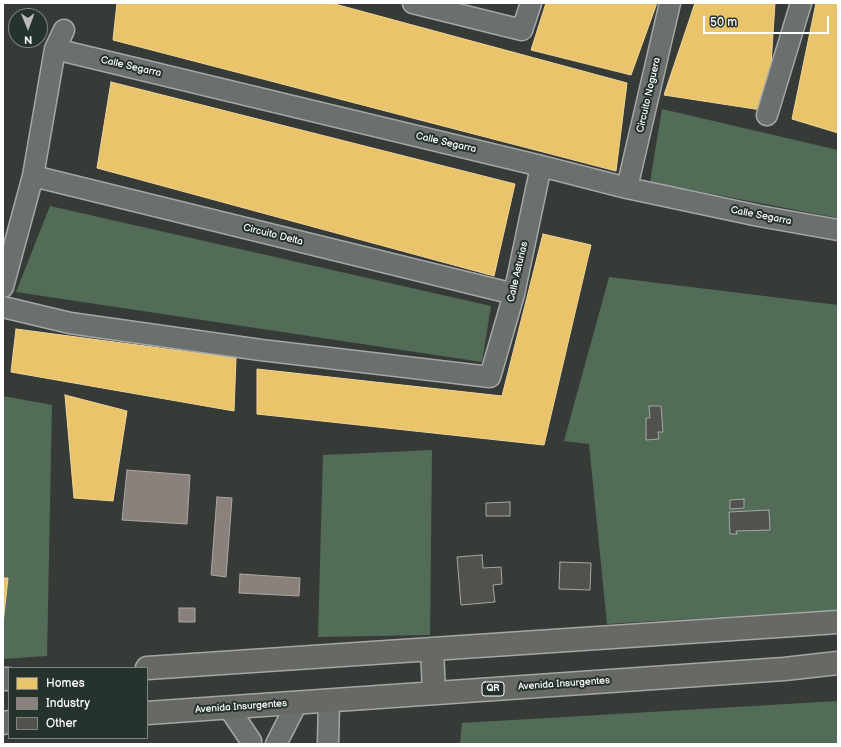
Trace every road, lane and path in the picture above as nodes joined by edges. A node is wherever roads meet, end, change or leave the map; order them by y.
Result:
1 (413, 3) edge
2 (531, 3) edge
3 (670, 3) edge
4 (801, 3) edge
5 (64, 30) dead end
6 (55, 49) junction
7 (767, 115) dead end
8 (541, 166) junction
9 (33, 176) junction
10 (627, 188) junction
11 (838, 230) edge
12 (3, 287) edge
13 (514, 294) junction
14 (3, 307) edge
15 (838, 622) edge
16 (432, 649) junction
17 (838, 663) edge
18 (148, 668) edge
19 (434, 693) junction
20 (329, 700) junction
21 (297, 703) junction
22 (228, 708) junction
23 (148, 713) edge
24 (251, 744) edge
25 (276, 744) edge
26 (328, 744) edge

1 - 2 street
3 - 10 street, Circuito Noguera
4 - 7 street
5 - 6 street
6 - 8 street, Calle Segarra
6 - 9 street
8 - 10 street, Calle Segarra
8 - 13 street, Calle Asturias
9 - 12 street
9 - 13 street, Circuito Delta
10 - 11 street, Calle Segarra
13 - 14 street, Calle Asturias
15 - 16 main road
16 - 18 main road
16 - 19 main road
17 - 19 main road, Avenida Insurgentes / QR
19 - 20 main road, Avenida Insurgentes / QR
20 - 21 main road, Avenida Insurgentes / QR
20 - 26 street
21 - 22 main road, Avenida Insurgentes / QR
21 - 25 street
22 - 23 main road, Avenida Insurgentes / QR
22 - 24 street

